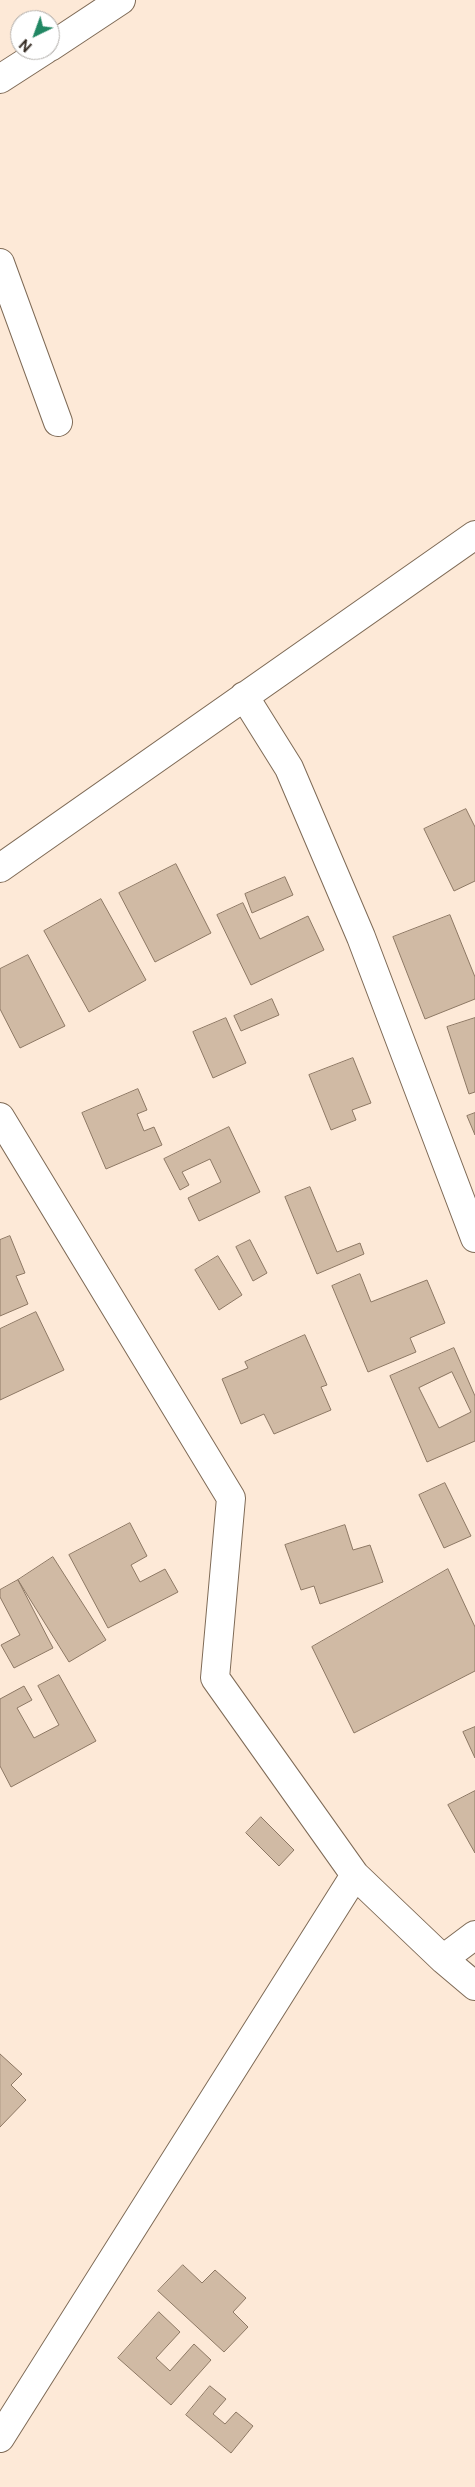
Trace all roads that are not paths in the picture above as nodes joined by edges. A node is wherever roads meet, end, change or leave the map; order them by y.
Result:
1 (121, 0) edge
2 (60, 40) edge
3 (29, 60) edge
4 (0, 79) edge
5 (0, 263) edge
6 (58, 422) dead end
7 (475, 535) edge
8 (244, 696) junction
9 (0, 868) edge
10 (0, 1117) edge
11 (475, 1238) edge
12 (354, 1875) junction
13 (475, 1935) edge
14 (442, 1959) junction
15 (475, 1986) edge
16 (0, 2438) edge

1 - 2 street
3 - 4 street
5 - 6 street
7 - 8 street
8 - 9 street
8 - 11 street
10 - 12 street
12 - 14 street
12 - 16 street
13 - 14 street
14 - 15 street

